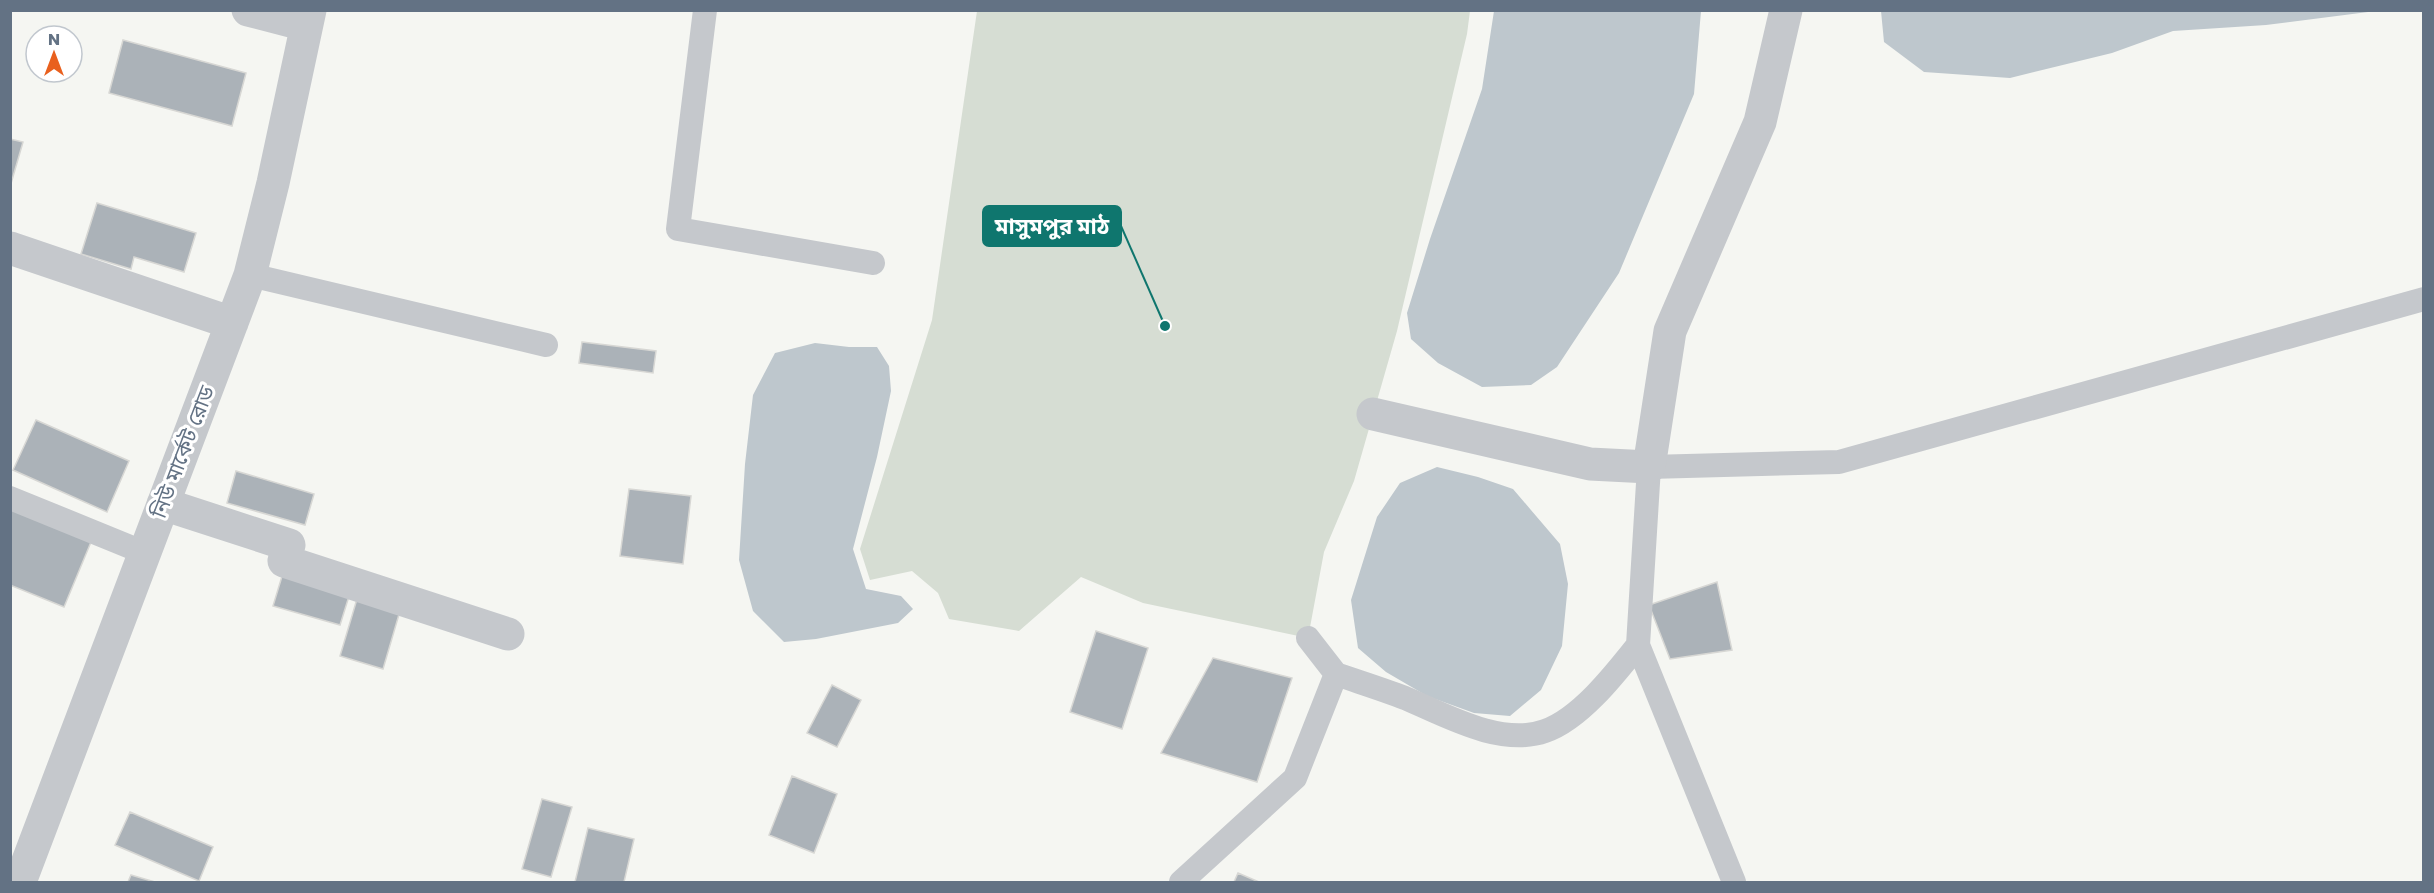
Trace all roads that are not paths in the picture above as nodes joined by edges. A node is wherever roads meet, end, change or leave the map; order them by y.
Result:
1 (248, 10) edge
2 (705, 10) edge
3 (1786, 10) edge
4 (308, 18) edge
5 (10, 248) edge
6 (873, 263) dead end
7 (249, 275) junction
8 (2424, 299) edge
9 (232, 323) junction
10 (546, 345) dead end
11 (1373, 414) dead end
12 (1649, 467) junction
13 (10, 498) edge
14 (163, 504) junction
15 (145, 553) junction
16 (508, 633) dead end
17 (1308, 638) dead end
18 (1638, 645) junction
19 (1336, 674) junction
20 (20, 882) edge
21 (1180, 882) edge
22 (1734, 882) edge

1 - 4 street
2 - 6 lane
3 - 12 street
4 - 7 street, নিউ মার্কেট রোড
5 - 9 street
7 - 9 street, নিউ মার্কেট রোড
7 - 10 lane
8 - 12 lane
9 - 14 street, নিউ মার্কেট রোড
11 - 12 street
12 - 18 lane
13 - 15 lane
14 - 15 street, নিউ মার্কেট রোড
14 - 16 street
15 - 20 street, নিউ মার্কেট রোড
17 - 19 lane
18 - 19 lane
18 - 22 lane
19 - 21 lane

